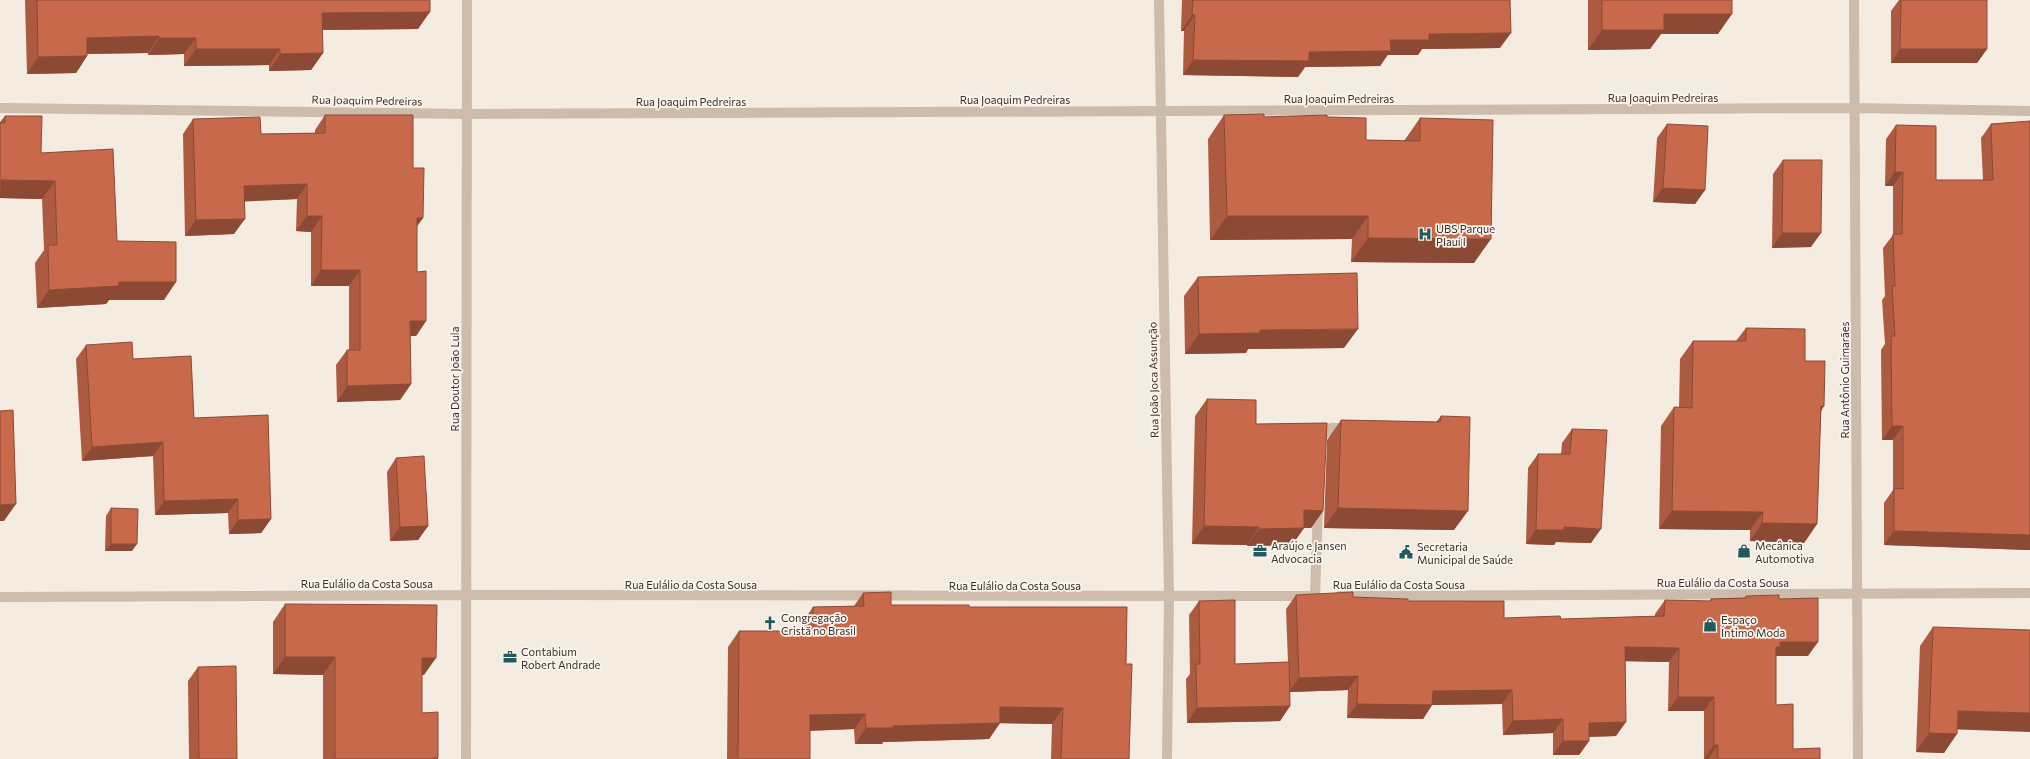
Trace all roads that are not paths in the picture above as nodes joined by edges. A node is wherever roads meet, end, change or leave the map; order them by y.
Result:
1 (467, 0) edge
2 (1159, 0) edge
3 (1854, 0) edge
4 (0, 108) edge
5 (1855, 108) junction
6 (1161, 111) junction
7 (2030, 111) edge
8 (467, 114) junction
9 (1363, 428) edge
10 (1321, 452) edge
11 (1318, 496) edge
12 (1858, 593) junction
13 (2030, 593) edge
14 (466, 595) junction
15 (1323, 596) junction
16 (0, 597) edge
17 (1169, 597) junction
18 (466, 759) edge
19 (1167, 759) edge
20 (1858, 759) edge

1 - 8 street, Rua Doutor João Lula
2 - 6 street, Rua João Joca Assunção
3 - 5 street, Rua Antônio Guimarães
4 - 8 street, Rua Joaquim Pedreiras
5 - 6 street, Rua Joaquim Pedreiras
5 - 7 street, Rua Joaquim Pedreiras
5 - 12 street, Rua Antônio Guimarães
6 - 8 street, Rua Joaquim Pedreiras
6 - 17 street, Rua João Joca Assunção
8 - 14 street, Rua Doutor João Lula
9 - 10 street
11 - 15 street
12 - 13 street, Rua Eulálio da Costa Sousa
12 - 15 street, Rua Eulálio da Costa Sousa
12 - 20 street, Rua Antônio Guimarães
14 - 16 street, Rua Eulálio da Costa Sousa
14 - 17 street, Rua Eulálio da Costa Sousa
14 - 18 street, Rua Doutor João Lula
15 - 17 street, Rua Eulálio da Costa Sousa
17 - 19 street, Rua João Joca Assunção

